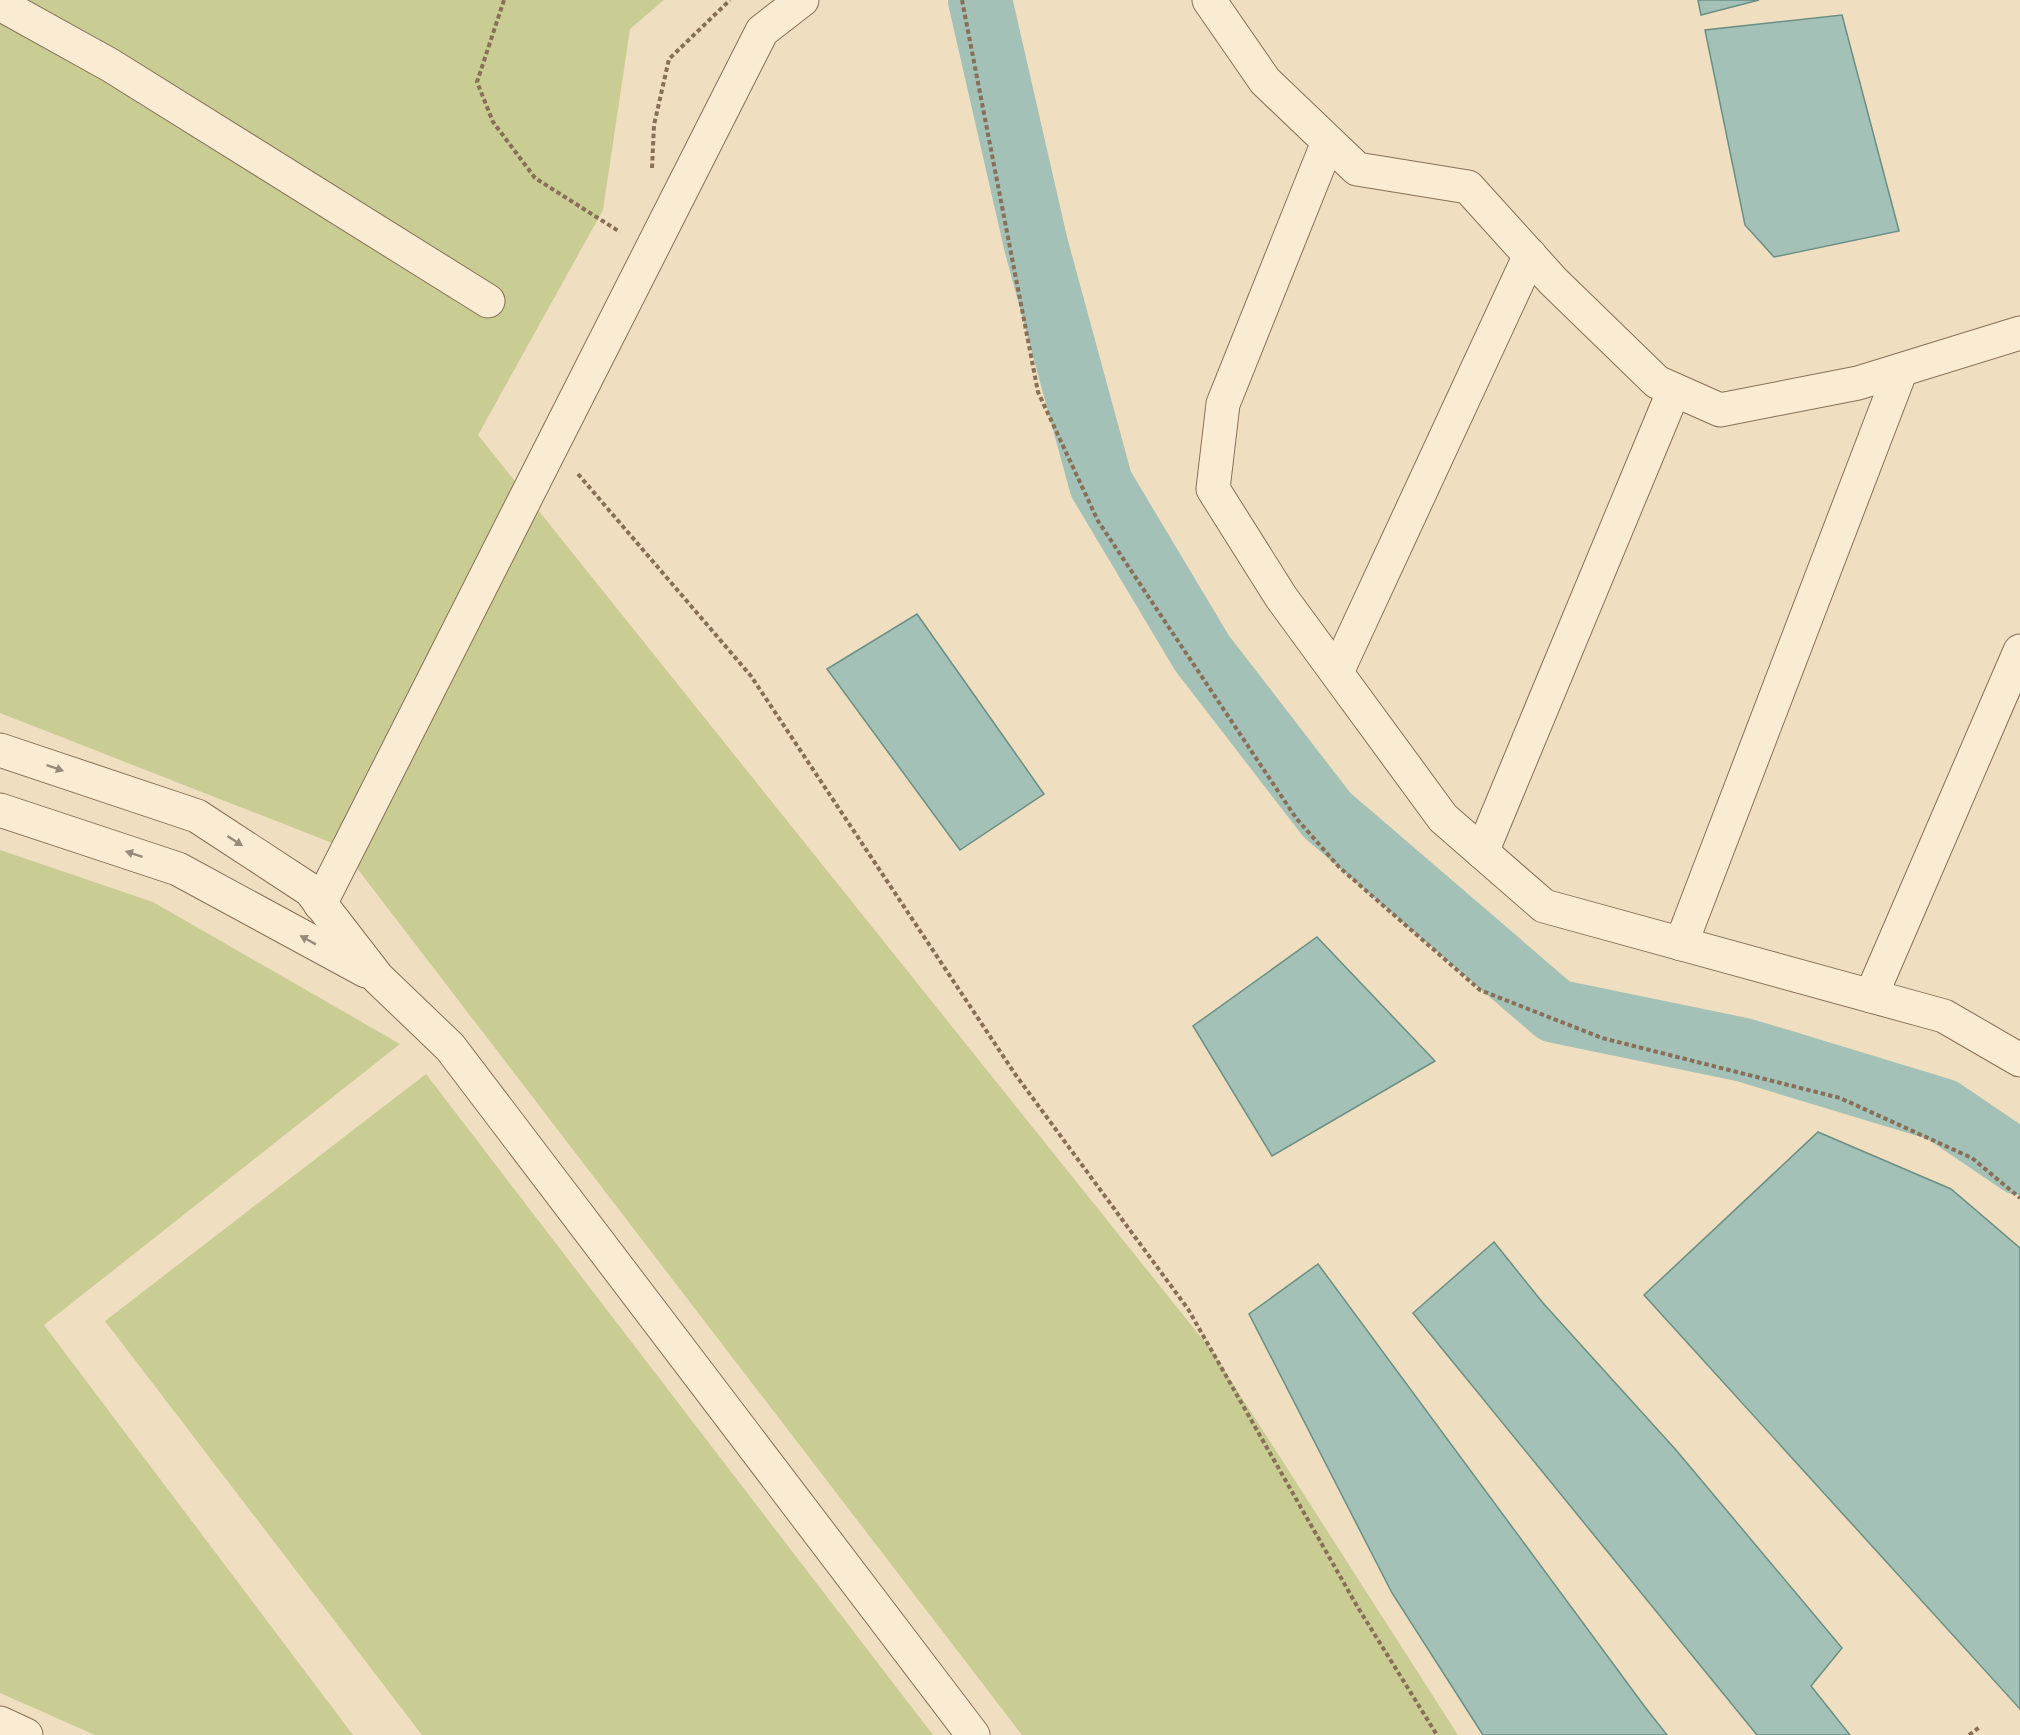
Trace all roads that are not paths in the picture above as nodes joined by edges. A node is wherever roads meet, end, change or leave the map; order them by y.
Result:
1 (802, 0) edge
2 (1209, 0) edge
3 (0, 4) edge
4 (1328, 142) junction
5 (1530, 255) junction
6 (488, 301) dead end
7 (2020, 333) edge
8 (1901, 370) junction
9 (1674, 390) junction
10 (2020, 651) edge
11 (1337, 672) junction
12 (0, 750) edge
13 (0, 810) edge
14 (1482, 852) junction
15 (320, 904) junction
16 (1681, 944) junction
17 (378, 978) junction
18 (1871, 996) junction
19 (2020, 1060) edge
20 (0, 1723) edge
21 (26, 1735) edge
22 (973, 1735) edge

1 - 15 street
2 - 4 street
3 - 6 street
4 - 5 street
4 - 11 street
5 - 9 street
5 - 11 street
7 - 8 street
8 - 9 street
8 - 16 street
9 - 14 street
10 - 18 street
11 - 14 street
12 -> 15 street
17 -> 13 street
14 - 16 street
15 - 17 street
16 - 18 street
17 - 22 street
18 - 19 street
20 - 21 street

